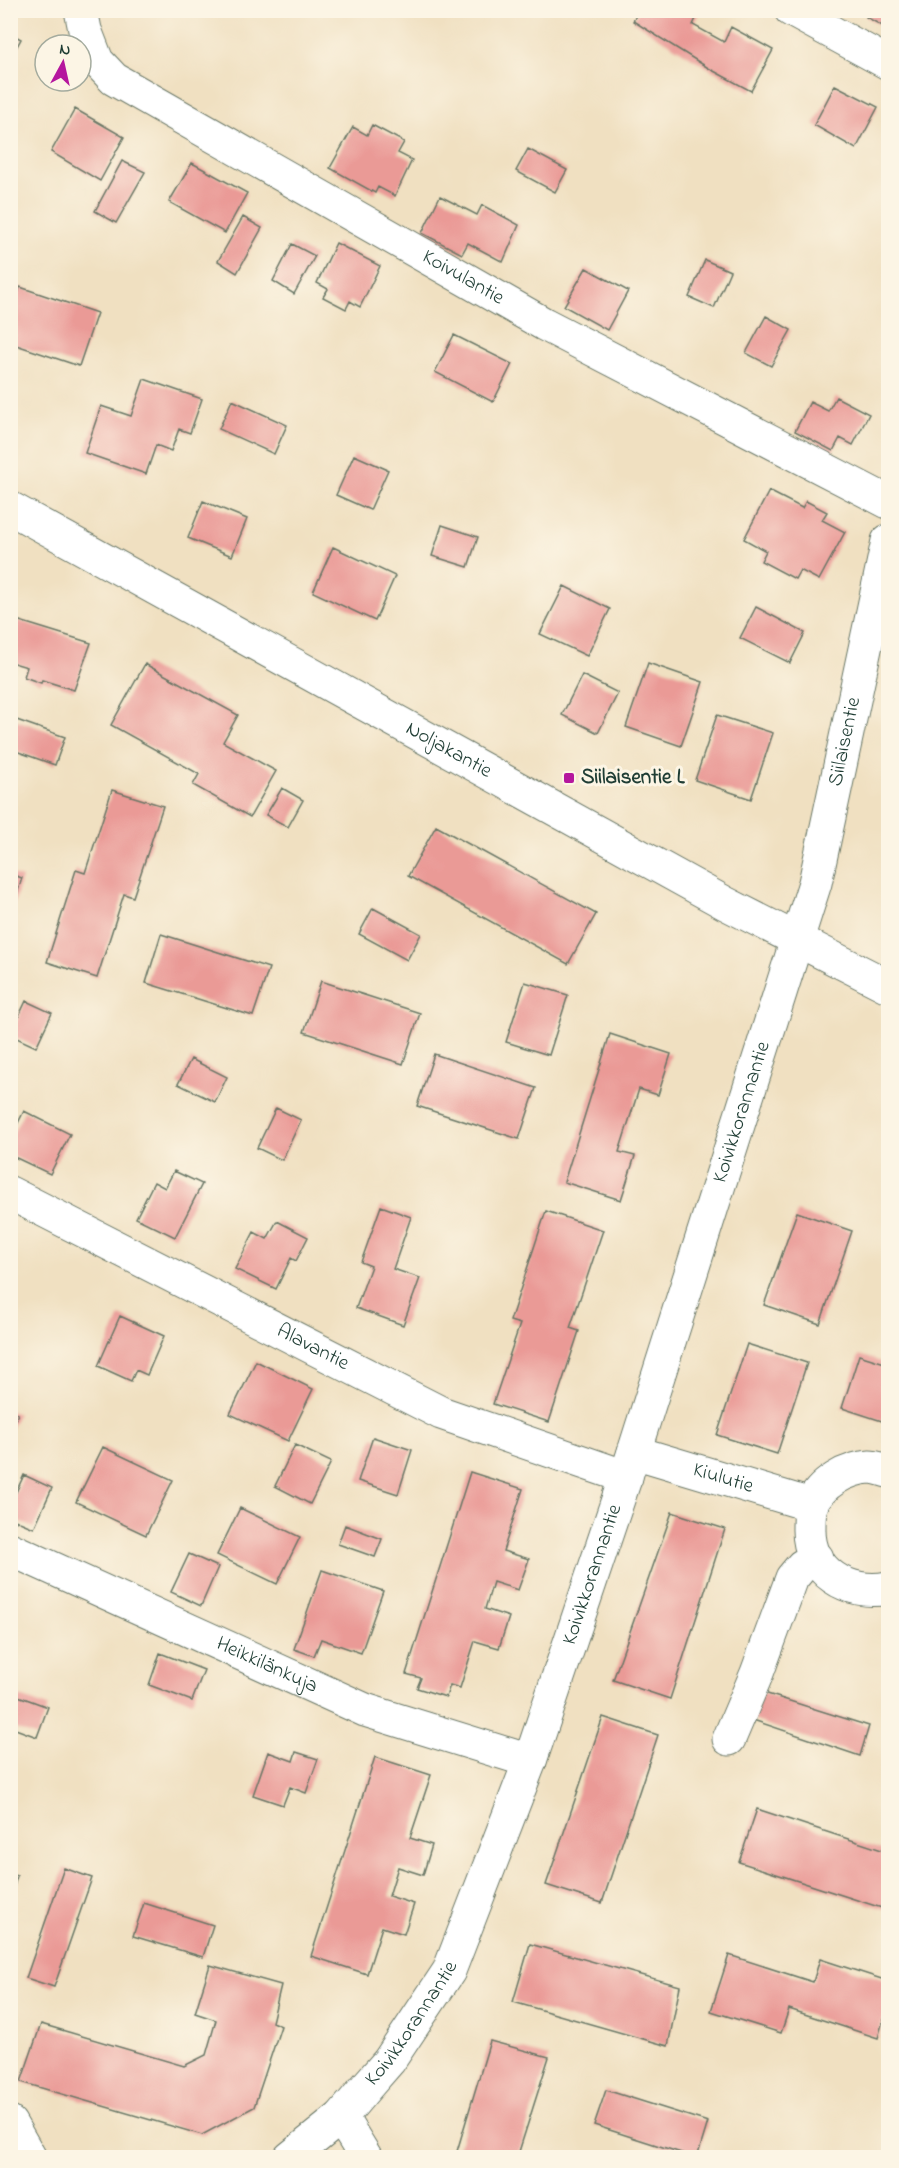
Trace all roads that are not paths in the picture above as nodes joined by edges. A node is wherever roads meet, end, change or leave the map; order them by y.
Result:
1 (81, 10) edge
2 (791, 10) edge
3 (888, 63) edge
4 (888, 502) edge
5 (10, 508) edge
6 (888, 541) edge
7 (796, 939) junction
8 (888, 986) edge
9 (10, 1193) edge
10 (630, 1464) junction
11 (888, 1471) edge
12 (811, 1505) junction
13 (10, 1549) edge
14 (817, 1558) junction
15 (888, 1588) edge
16 (729, 1739) dead end
17 (530, 1761) junction
18 (341, 2117) junction
19 (10, 2123) edge
20 (30, 2157) edge
21 (290, 2157) edge
22 (366, 2157) edge

1 - 4 street, Koivulantie
2 - 3 street
5 - 7 street, Noljakantie
6 - 7 street, Siilaisentie
7 - 8 street, Noljakantie
7 - 10 street, Koivikkorannantie
9 - 10 street, Alavantie
10 - 12 street, Kiulutie
10 - 17 street, Koivikkorannantie
11 - 12 street
12 - 14 street
13 - 17 street, Heikkilänkuja
14 - 15 street
14 - 16 street
17 - 18 street, Koivikkorannantie
18 - 21 street, Koivikkorannantie
18 - 22 street
19 - 20 street

